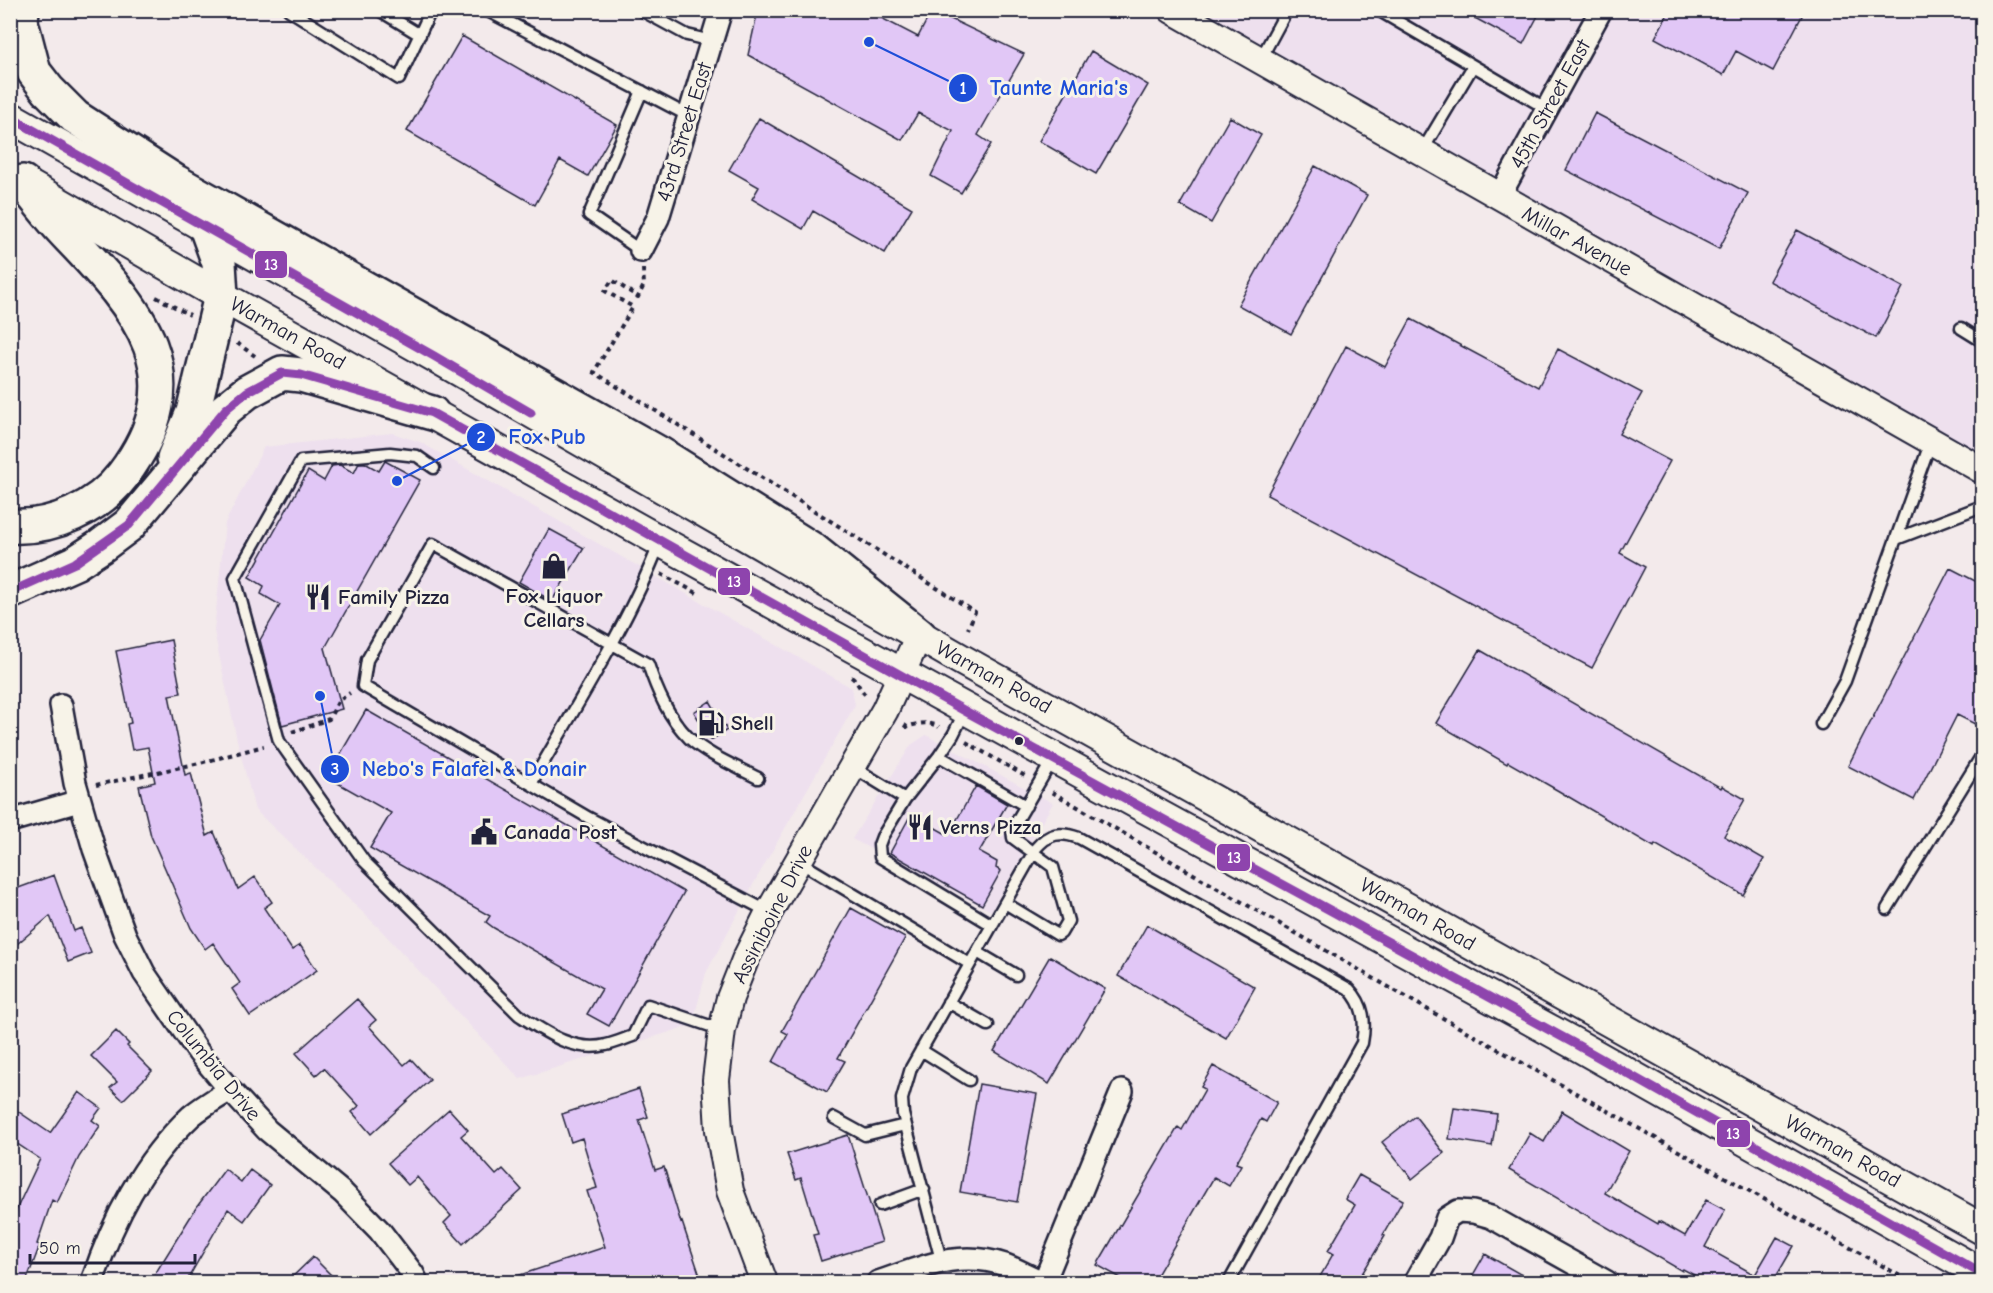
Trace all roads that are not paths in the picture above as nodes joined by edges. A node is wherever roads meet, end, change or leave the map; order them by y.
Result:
1 (22, 10) edge
2 (289, 10) edge
3 (379, 10) edge
4 (431, 10) edge
5 (486, 10) edge
6 (721, 10) edge
7 (1172, 10) edge
8 (1287, 10) edge
9 (1378, 10) edge
10 (1601, 10) edge
11 (646, 12) edge
12 (420, 35) junction
13 (712, 40) junction
14 (1260, 61) junction
15 (1473, 66) junction
16 (642, 91) junction
17 (1547, 109) junction
18 (689, 116) junction
19 (10, 117) edge
20 (1421, 153) junction
21 (17, 179) edge
22 (1499, 197) junction
23 (206, 226) junction
24 (641, 251) joint
25 (220, 296) junction
26 (1961, 328) dead end
27 (1983, 341) edge
28 (432, 413) junction
29 (1931, 441) junction
30 (434, 468) dead end
31 (1983, 470) edge
32 (152, 499) junction
33 (1983, 506) edge
34 (10, 526) edge
35 (1896, 539) junction
36 (655, 554) junction
37 (10, 592) edge
38 (919, 635) junction
39 (610, 644) junction
40 (902, 674) junction
41 (61, 705) dead end
42 (959, 723) junction
43 (1821, 724) dead end
44 (1983, 755) edge
45 (939, 756) junction
46 (853, 767) junction
47 (1046, 771) junction
48 (758, 778) dead end
49 (531, 784) junction
50 (77, 792) junction
51 (905, 799) junction
52 (1026, 806) junction
53 (10, 821) edge
54 (1034, 852) junction
55 (798, 861) junction
56 (1005, 903) junction
57 (1887, 909) dead end
58 (769, 912) junction
59 (992, 925) junction
60 (977, 952) junction
61 (970, 964) junction
62 (1016, 975) dead end
63 (948, 1002) junction
64 (988, 1025) dead end
65 (722, 1030) junction
66 (921, 1050) junction
67 (969, 1080) dead end
68 (230, 1090) junction
69 (1122, 1091) dead end
70 (834, 1118) dead end
71 (905, 1125) junction
72 (924, 1189) junction
73 (880, 1205) dead end
74 (1983, 1229) edge
75 (941, 1260) junction
76 (1983, 1274) edge
77 (92, 1282) edge
78 (417, 1282) edge
79 (764, 1282) edge
80 (878, 1282) edge
81 (1044, 1282) edge
82 (1229, 1282) edge
83 (1415, 1282) edge
84 (1607, 1282) edge

1 - 38 highway
2 - 12 lane
3 - 12 lane
4 - 12 lane
5 - 16 lane
6 - 13 street, 43rd Street East
7 - 14 street, Millar Avenue
8 - 14 lane
9 - 15 lane
10 - 17 street, 45th Street East
11 - 13 lane
13 - 18 street, 43rd Street East
14 - 20 street, Millar Avenue
15 - 17 lane
15 - 20 lane
16 - 18 lane
16 - 24 lane
17 - 22 street, 45th Street East
18 - 24 street, 43rd Street East
19 - 23 main road, Warman Road
20 - 22 street, Millar Avenue
21 - 25 main road, Warman Road
21 - 34 highway
22 - 29 street, Millar Avenue
23 - 25 highway
23 - 38 main road, Warman Road
25 - 28 main road, Warman Road
25 - 32 highway
26 - 27 lane
28 - 32 highway
28 - 36 main road, Warman Road
29 - 31 street, Millar Avenue
29 - 35 lane
30 - 65 lane
32 - 37 highway
33 - 35 lane
35 - 43 lane
36 - 39 lane
36 - 40 main road, Warman Road
38 - 40 street, Assiniboine Drive
38 - 74 main road, Warman Road
39 - 48 lane
39 - 49 lane
39 - 49 lane
40 - 42 main road, Warman Road
40 - 46 street, Assiniboine Drive
41 - 50 street, Columbia Drive
42 - 45 lane
42 - 47 main road, Warman Road
44 - 57 lane
45 - 51 lane
45 - 52 lane
46 - 51 lane
46 - 55 street, Assiniboine Drive
47 - 52 lane
47 - 76 main road, Warman Road
49 - 58 lane
50 - 53 street
50 - 68 street, Columbia Drive
51 - 59 lane
52 - 54 lane
54 - 56 lane
54 - 56 lane
54 - 82 lane
55 - 58 street, Assiniboine Drive
55 - 61 lane
56 - 59 lane
58 - 65 street, Assiniboine Drive
59 - 60 lane
60 - 61 lane
60 - 62 lane
61 - 63 lane
63 - 64 lane
63 - 66 lane
65 - 79 street, Assiniboine Drive
66 - 67 lane
66 - 71 lane
68 - 77 street
68 - 78 street, Columbia Drive
69 - 81 street
70 - 71 lane
71 - 72 lane
72 - 73 lane
72 - 75 lane
75 - 80 street
75 - 81 street
83 - 84 street

